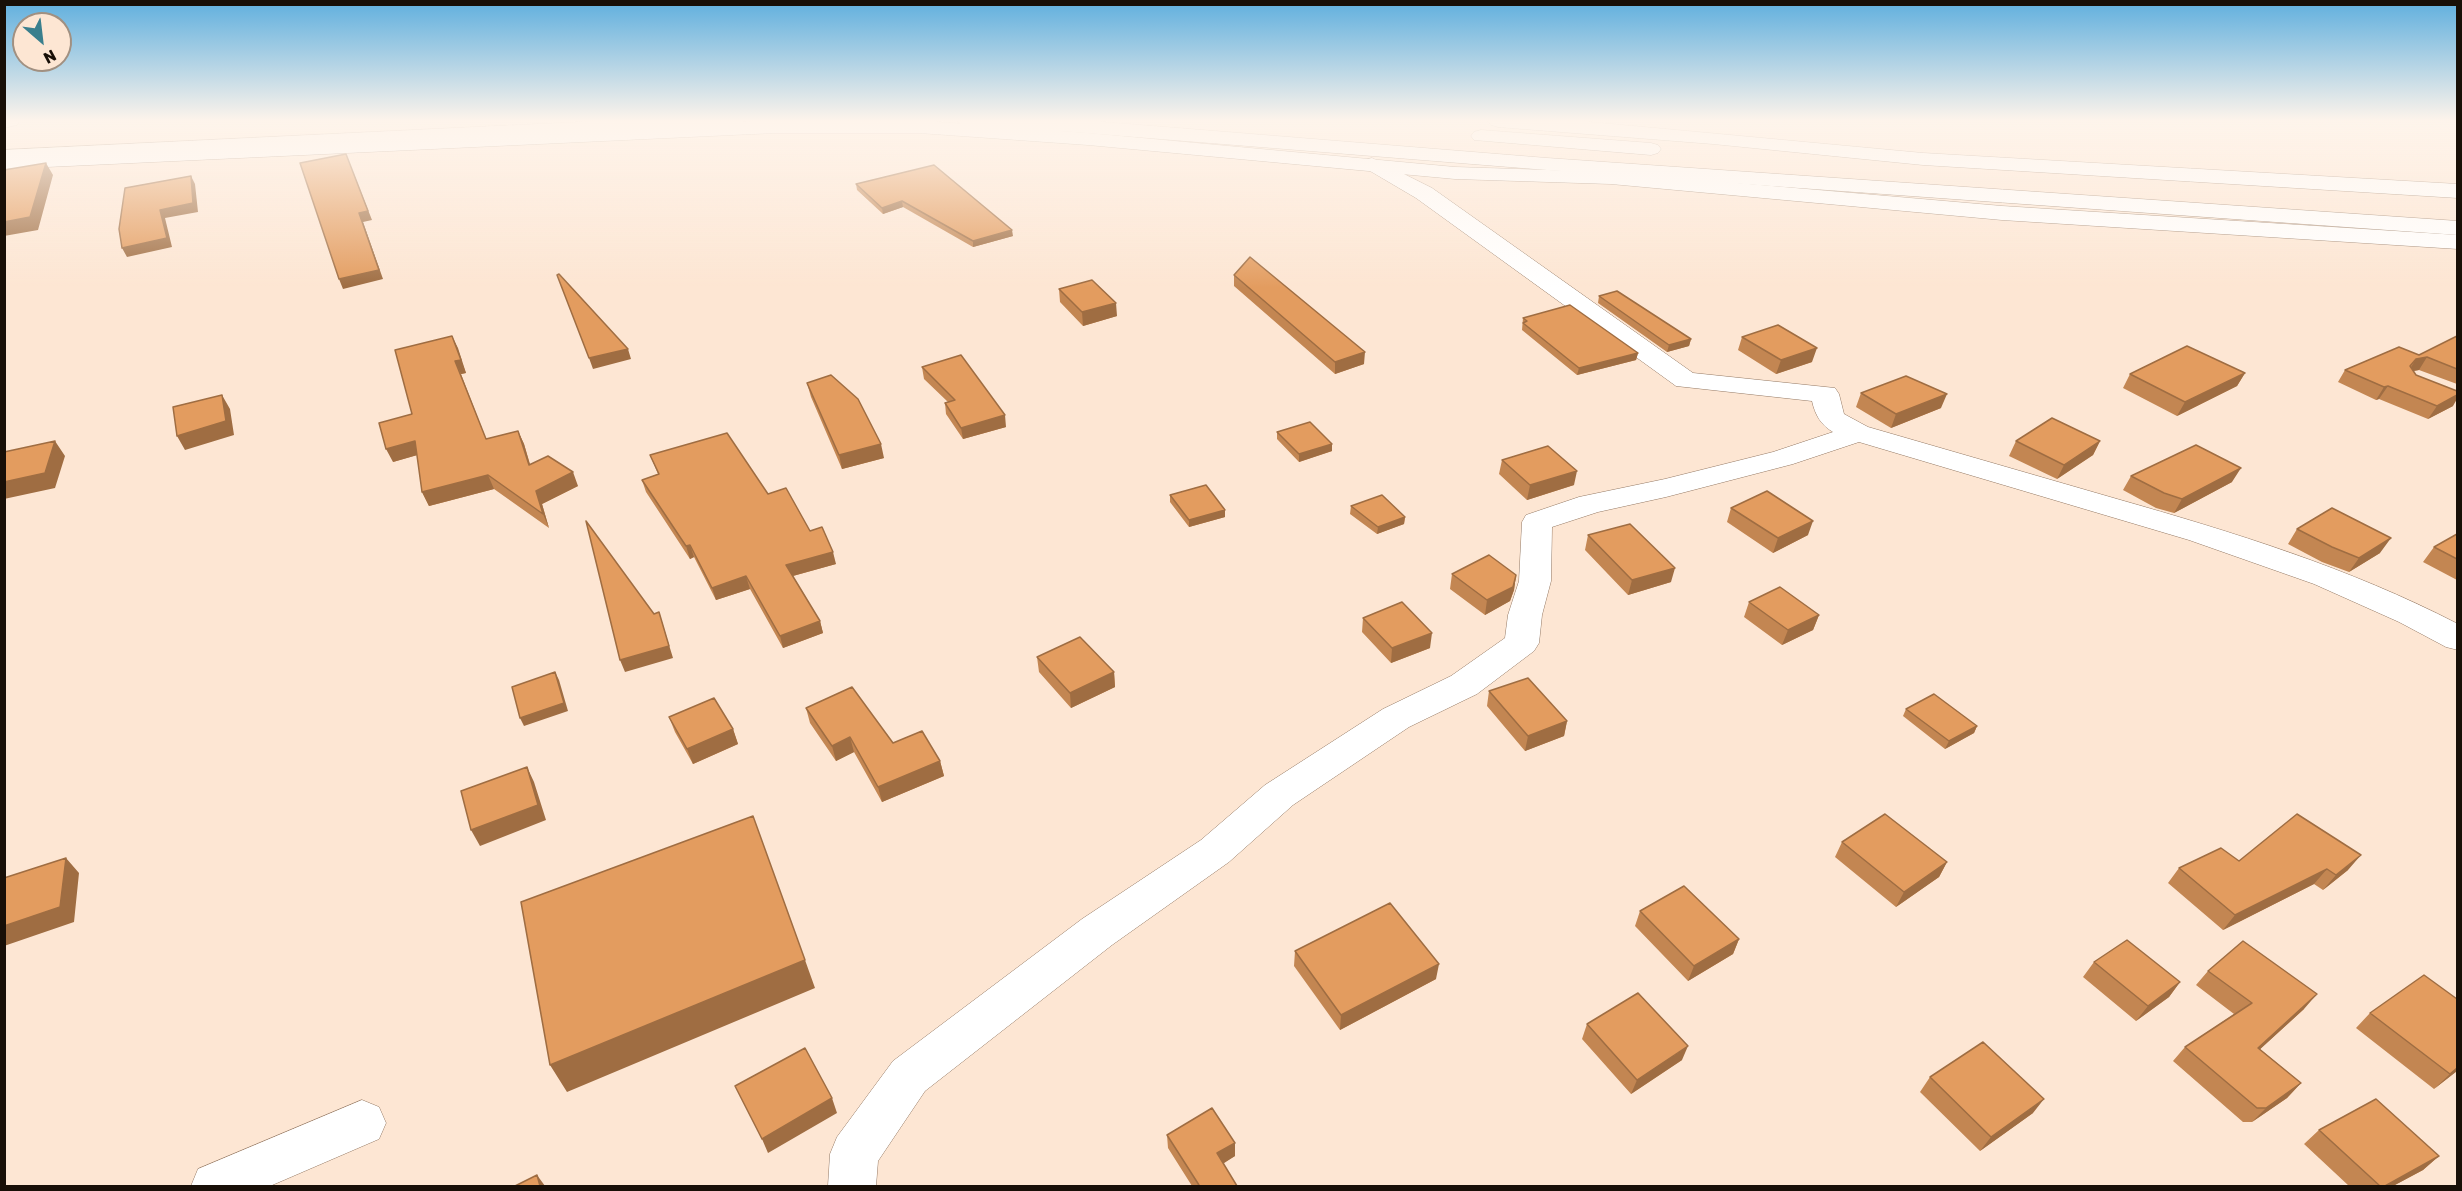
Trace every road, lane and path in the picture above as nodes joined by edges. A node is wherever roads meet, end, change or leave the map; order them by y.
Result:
1 (1395, 177) edge
2 (1567, 177) edge
3 (1724, 177) edge
4 (1999, 177) edge
5 (2216, 177) edge
6 (2457, 191) edge
7 (2457, 208) edge
8 (2457, 228) edge
9 (2457, 242) edge
10 (1858, 433) junction
11 (2457, 639) edge
12 (362, 1124) dead end
13 (215, 1186) edge
14 (852, 1186) edge

1 - 10 main road
2 - 9 main road
3 - 8 main road
4 - 7 main road
5 - 6 main road
10 - 11 main road
10 - 14 main road
12 - 13 main road

